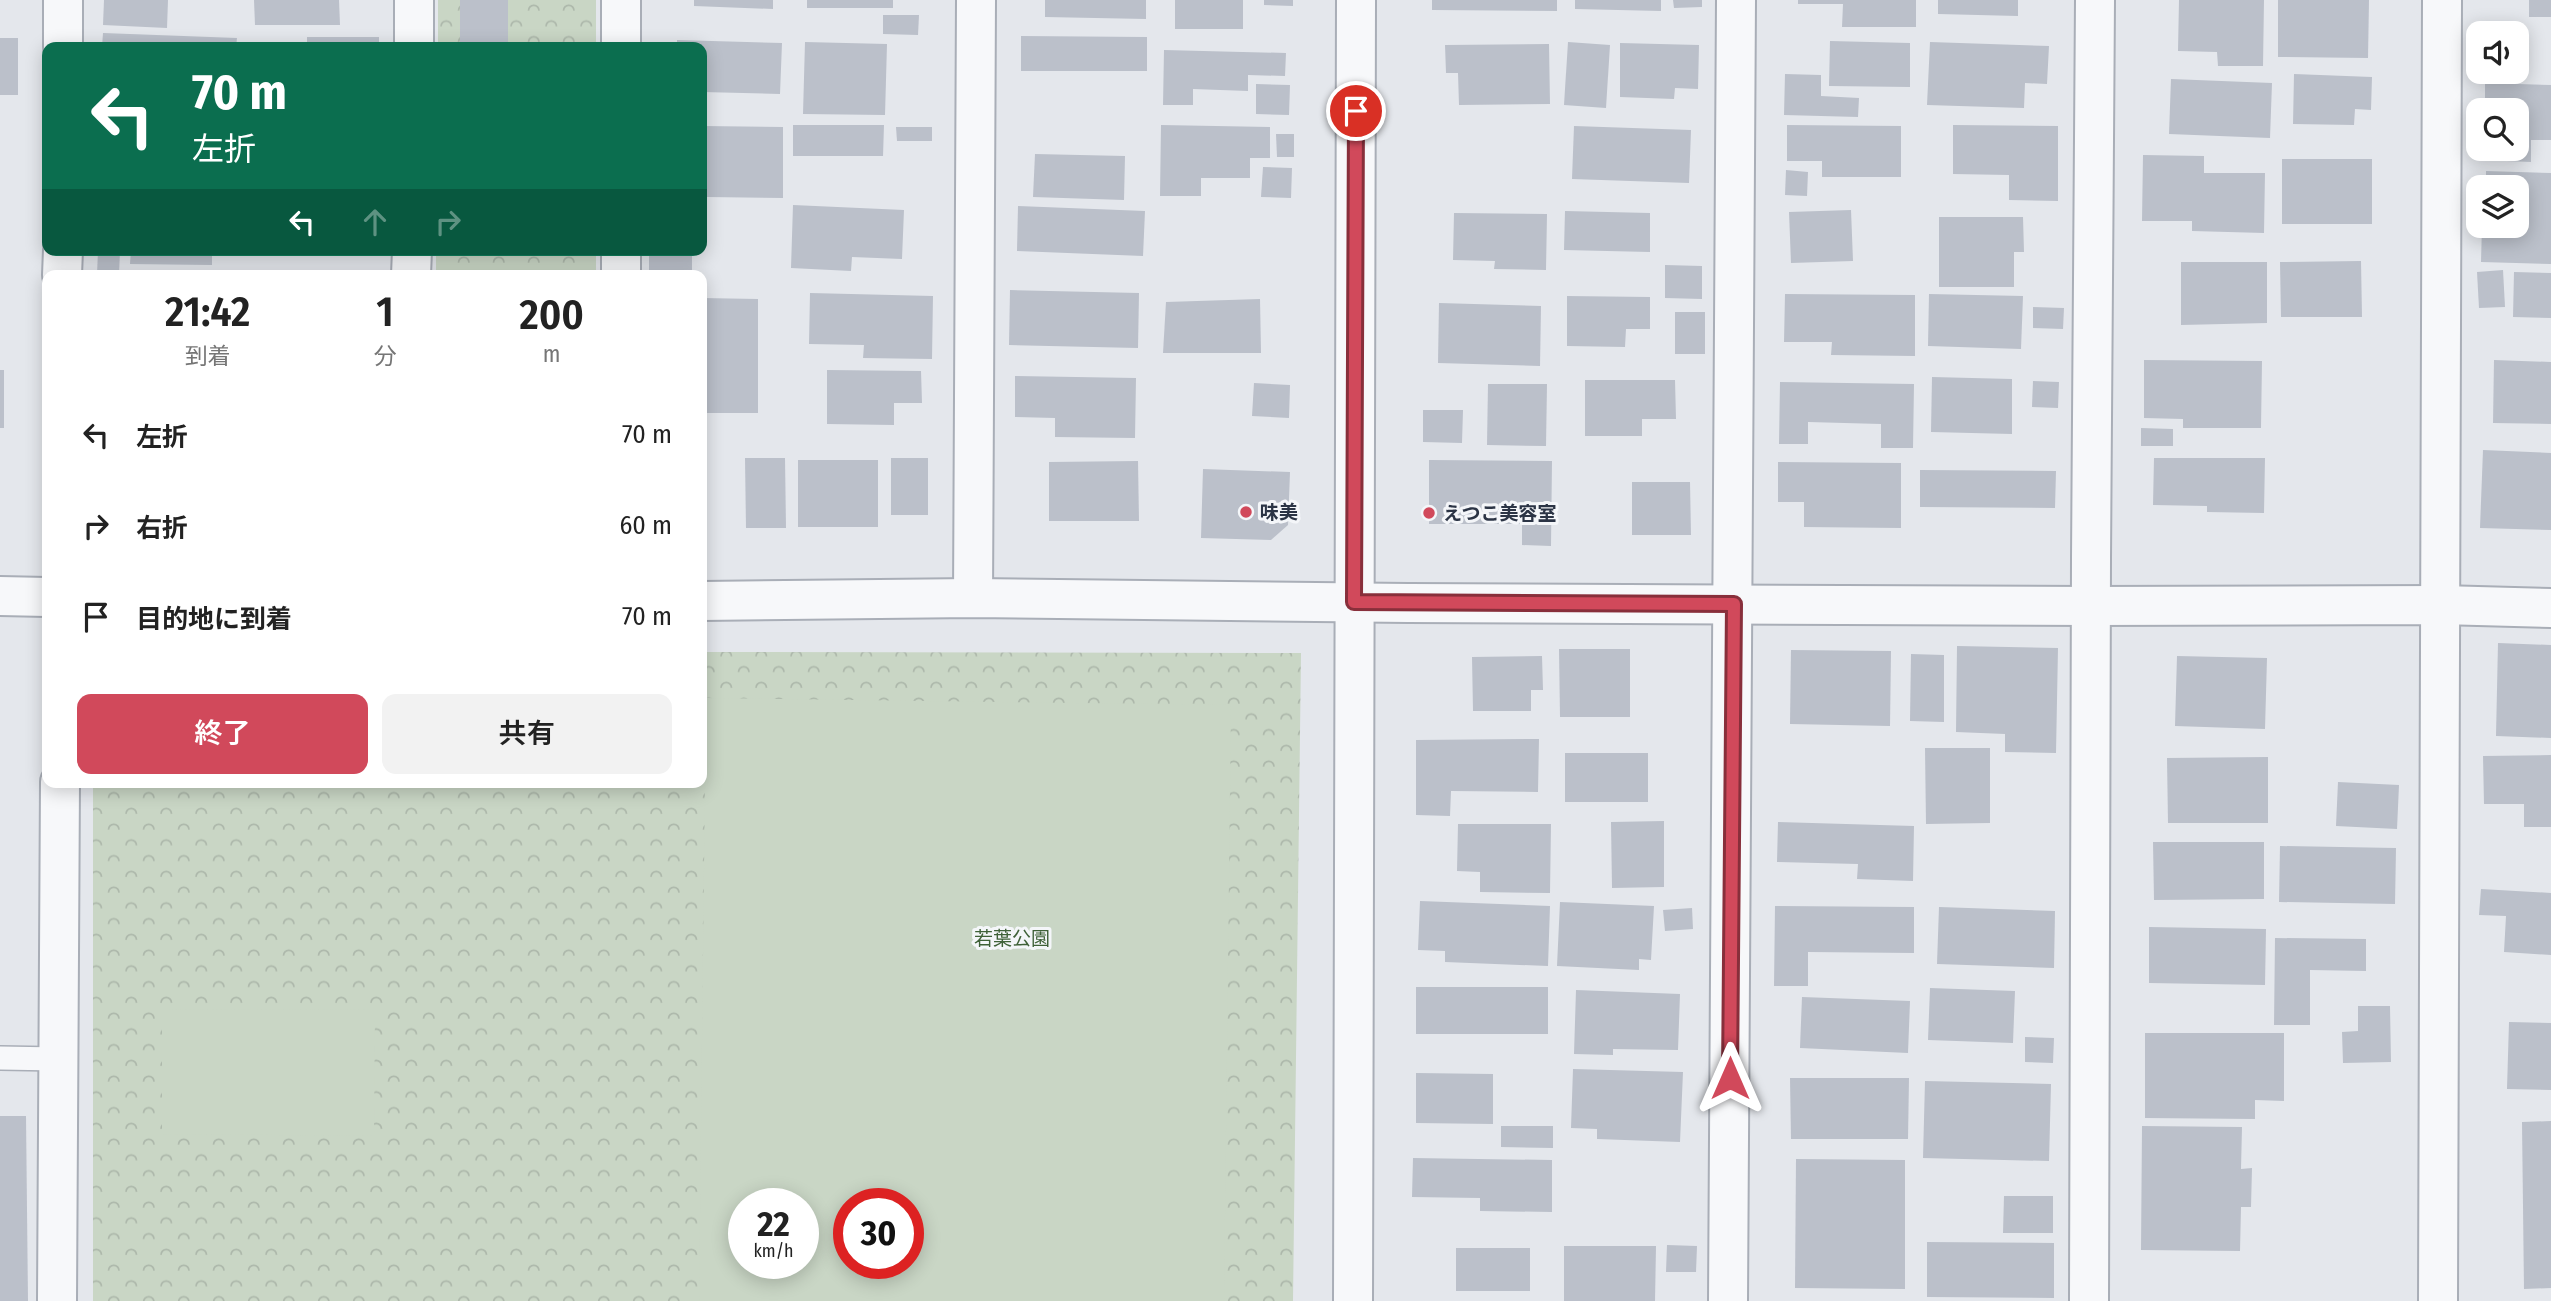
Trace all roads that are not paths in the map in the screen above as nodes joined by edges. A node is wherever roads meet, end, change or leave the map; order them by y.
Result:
1 (63, 0) edge
2 (414, 0) edge
3 (621, 0) edge
4 (976, 0) edge
5 (1356, 0) edge
6 (1736, 0) edge
7 (2095, 0) edge
8 (2442, 0) edge
9 (63, 42) edge
10 (414, 42) edge
11 (621, 42) edge
12 (0, 596) edge
13 (42, 597) edge
14 (973, 598) junction
15 (707, 601) edge
16 (1354, 602) junction
17 (1734, 604) junction
18 (2441, 605) junction
19 (2090, 607) junction
20 (2551, 607) edge
21 (60, 788) edge
22 (0, 1058) edge
23 (58, 1059) junction
24 (57, 1301) edge
25 (1353, 1301) edge
26 (1728, 1301) edge
27 (2089, 1301) edge
28 (2438, 1301) edge

1 - 9 street
2 - 10 street
3 - 11 street
4 - 14 street
5 - 16 street
6 - 17 street
7 - 19 street
8 - 18 street
12 - 13 street
14 - 15 street
14 - 16 street
16 - 17 street
16 - 25 street
17 - 19 street
17 - 26 street
18 - 19 street
18 - 20 street
18 - 28 street
19 - 27 street
21 - 23 street
22 - 23 lane
23 - 24 street

